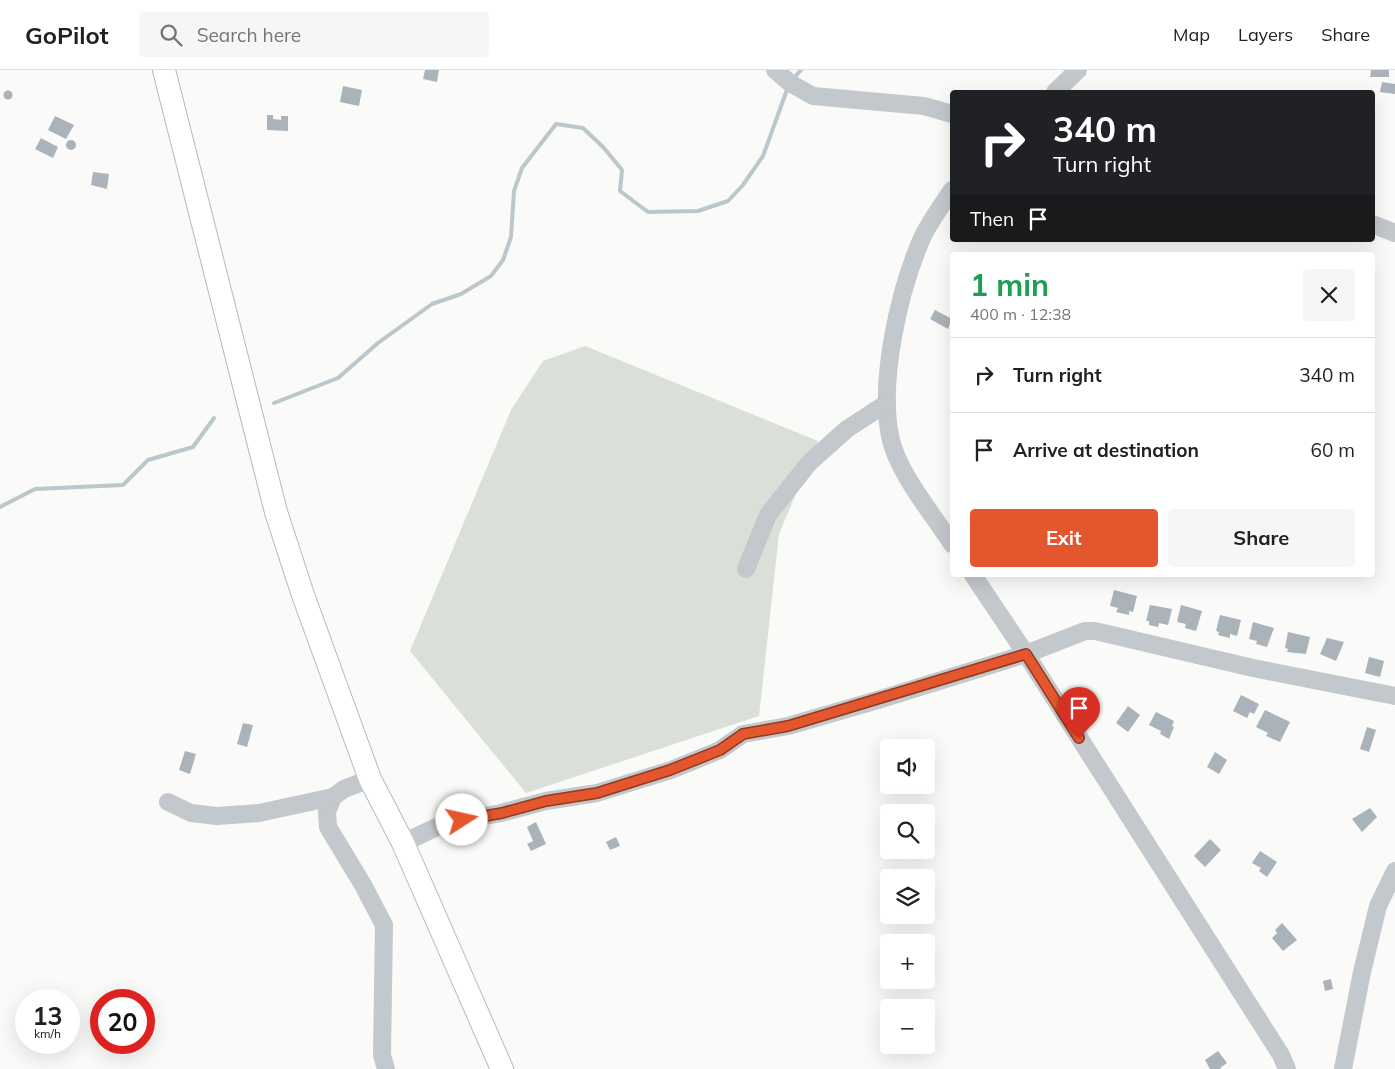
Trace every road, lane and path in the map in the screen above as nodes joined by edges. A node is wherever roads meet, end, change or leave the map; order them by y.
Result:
1 (164, 70) edge
2 (775, 70) edge
3 (1078, 70) edge
4 (1057, 90) edge
5 (950, 113) edge
6 (950, 193) edge
7 (1375, 225) edge
8 (1395, 233) edge
9 (887, 403) junction
10 (950, 541) edge
11 (746, 569) dead end
12 (974, 577) edge
13 (1026, 654) junction
14 (1395, 696) edge
15 (370, 779) junction
16 (333, 797) junction
17 (168, 802) dead end
18 (403, 843) junction
19 (1395, 871) edge
20 (1284, 1062) edge
21 (381, 1064) edge
22 (502, 1069) edge
23 (1300, 1069) edge
24 (1343, 1069) edge

1 - 15 main road
2 - 5 street
3 - 4 street
6 - 9 street
7 - 8 street
9 - 10 street
9 - 11 street
12 - 13 street
13 - 14 street
13 - 18 street
13 - 20 street
15 - 16 street
15 - 18 main road
16 - 17 street
16 - 21 street
18 - 22 main road
19 - 24 street
20 - 23 street

